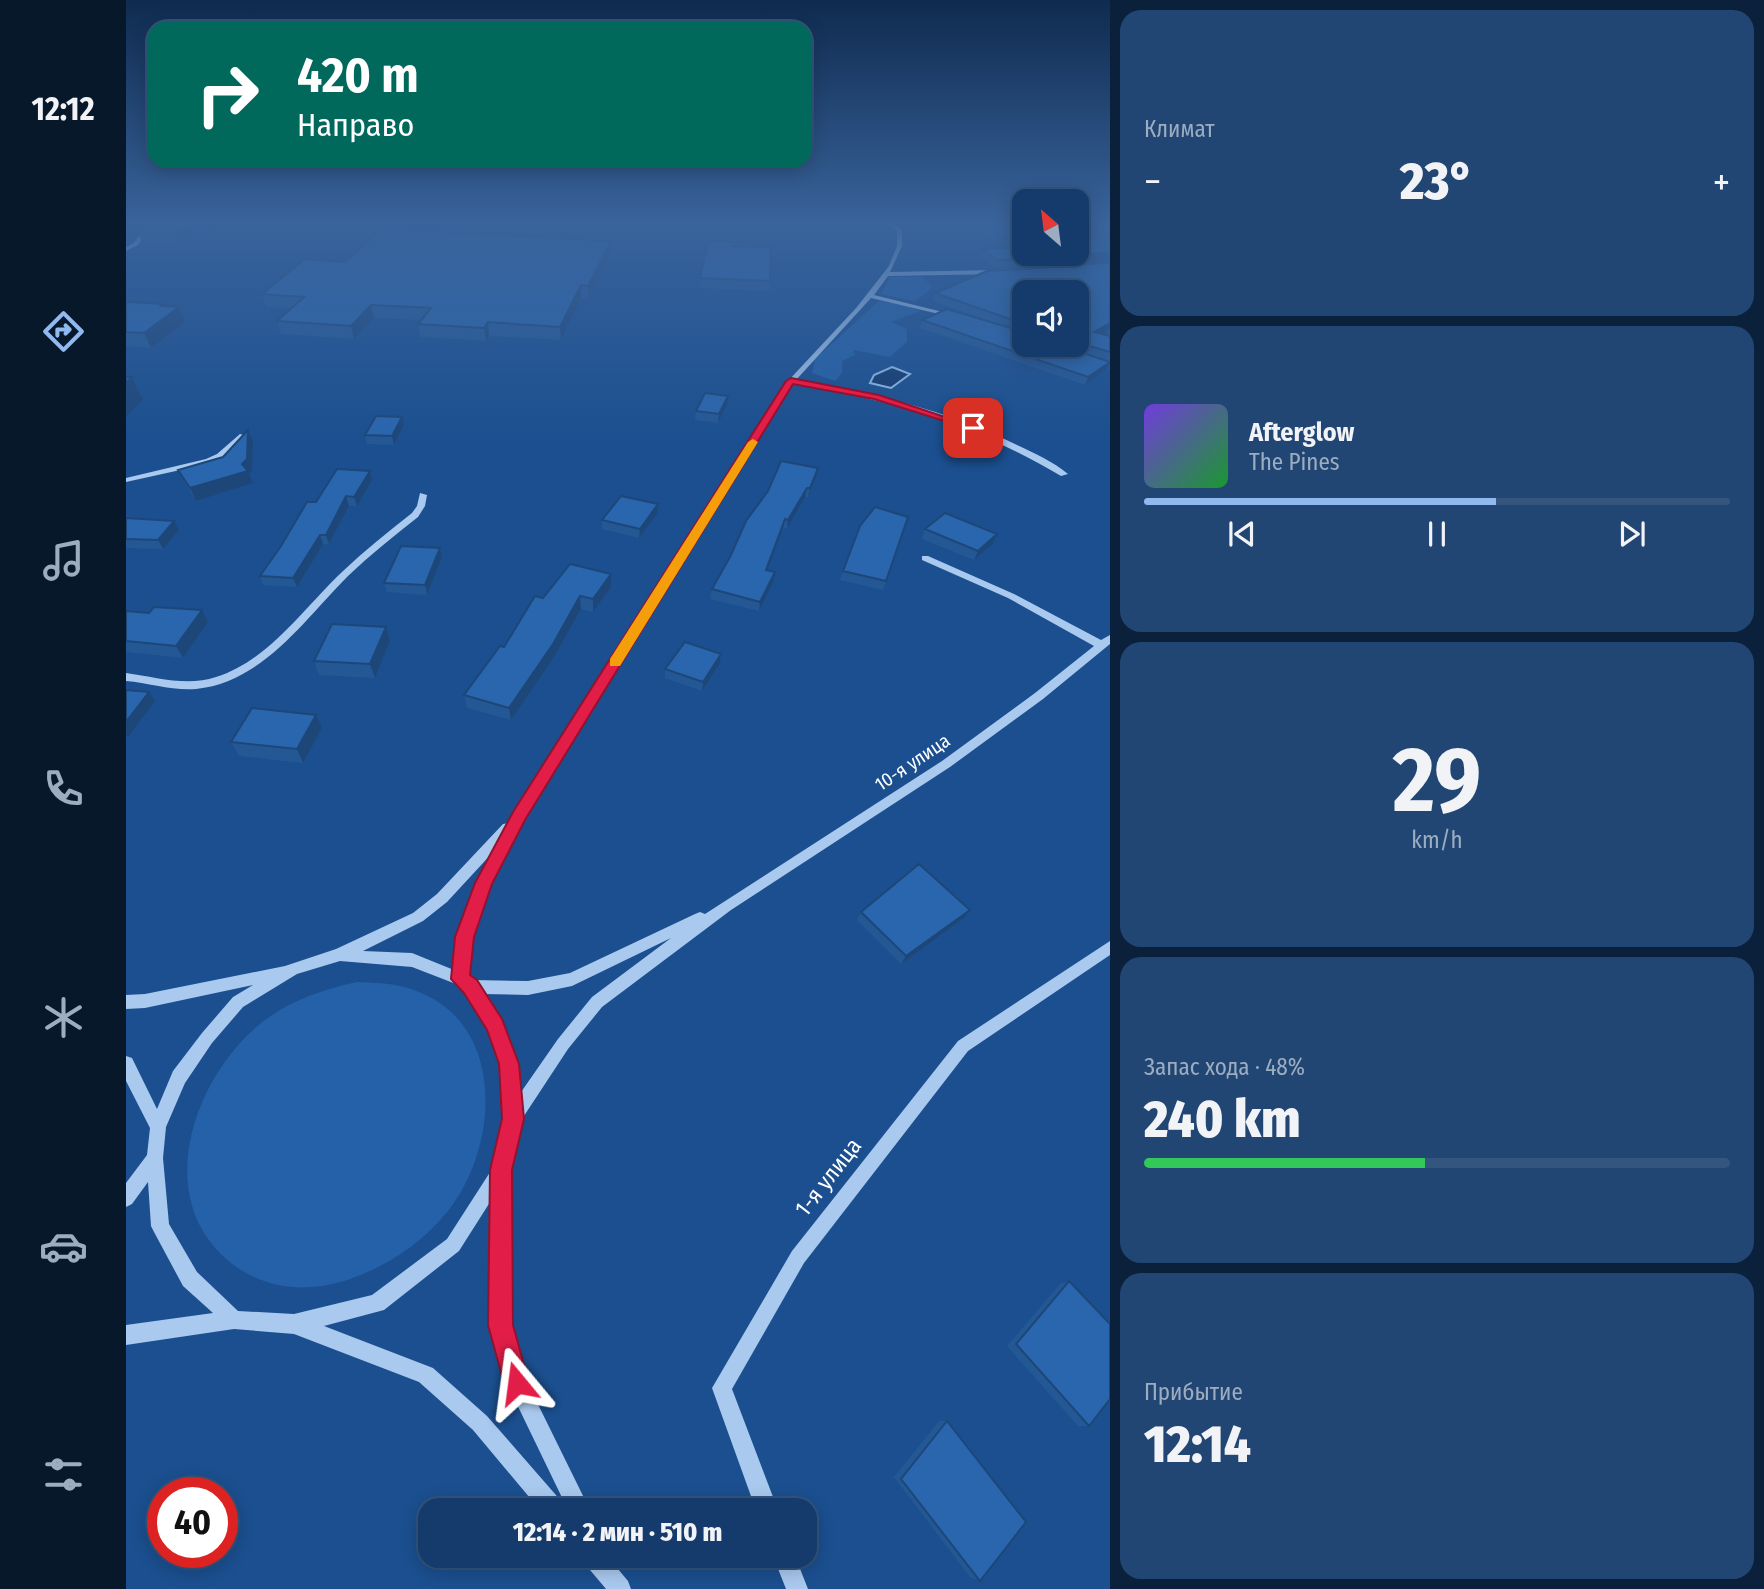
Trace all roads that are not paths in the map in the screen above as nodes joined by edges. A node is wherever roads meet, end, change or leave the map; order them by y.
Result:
1 (872, 296) joint
2 (959, 317) edge
3 (791, 381) junction
4 (243, 436) edge
5 (1065, 474) dead end
6 (126, 480) edge
7 (423, 495) dead end
8 (925, 558) dead end
9 (1105, 641) edge
10 (126, 677) edge
11 (519, 816) junction
12 (726, 906) junction
13 (1110, 947) edge
14 (339, 956) junction
15 (293, 969) junction
16 (466, 983) junction
17 (126, 1002) edge
18 (126, 1064) edge
19 (513, 1119) junction
20 (158, 1127) junction
21 (155, 1158) junction
22 (501, 1170) junction
23 (126, 1198) edge
24 (234, 1320) junction
25 (294, 1324) junction
26 (126, 1335) edge
27 (544, 1498) edge
28 (573, 1498) edge
29 (763, 1498) edge
30 (603, 1568) edge
31 (608, 1568) edge
32 (789, 1568) edge
33 (618, 1586) edge
34 (797, 1589) edge

1 - 2 street
1 - 3 street
3 - 5 street
3 - 11 street
4 - 6 street
7 - 10 street
8 - 9 street
9 - 12 street, 10-я улица
11 - 14 street
11 - 16 street
12 - 16 street, 10-я улица
12 - 19 street, 10-я улица
13 - 29 street, 1-я улица
14 - 15 street
14 - 16 street, 10-я улица
15 - 17 street
15 - 20 street
16 - 19 street
18 - 20 street
19 - 22 street
20 - 21 street
21 - 23 street
21 - 24 street
22 - 25 street
22 - 28 street
24 - 25 street
24 - 26 street
25 - 27 street
30 - 33 street
31 - 33 street
32 - 34 street

